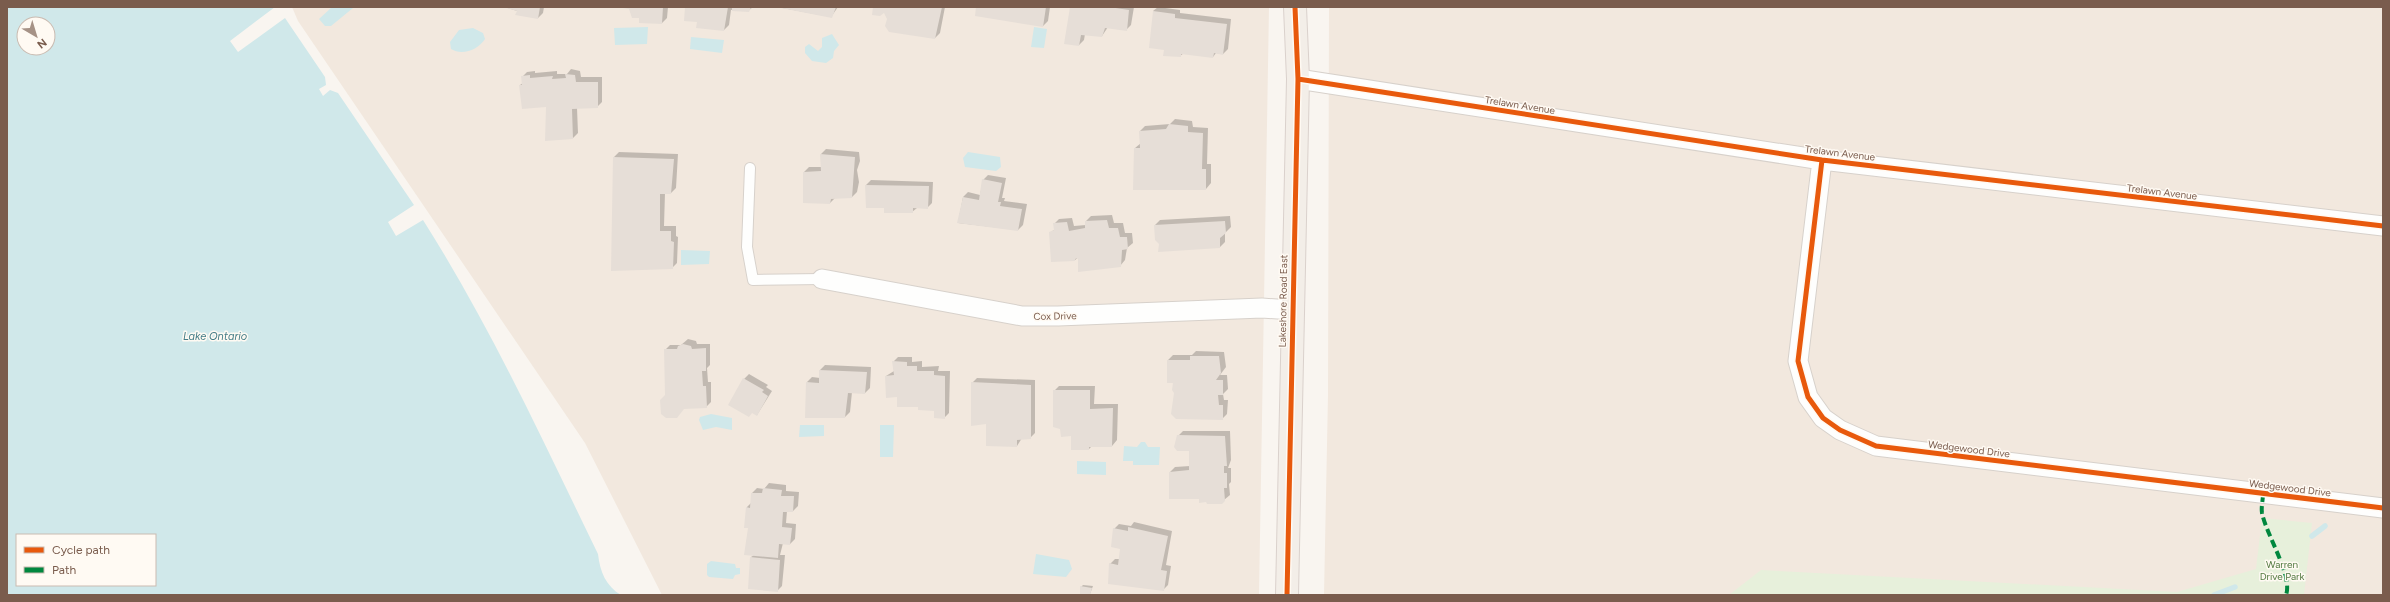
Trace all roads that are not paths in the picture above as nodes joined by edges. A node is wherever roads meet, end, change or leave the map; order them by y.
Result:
1 (1295, 7) edge
2 (1298, 79) junction
3 (1822, 160) junction
4 (750, 168) dead end
5 (2383, 226) edge
6 (822, 279) joint
7 (1292, 310) junction
8 (2383, 508) edge
9 (1287, 595) edge

1 - 2 main road, Lakeshore Road East
2 - 3 street, Trelawn Avenue
2 - 7 main road, Lakeshore Road East
3 - 5 street, Trelawn Avenue
3 - 8 street, Wedgewood Drive
4 - 6 lane
6 - 7 street, Cox Drive
7 - 9 main road, Lakeshore Road East

